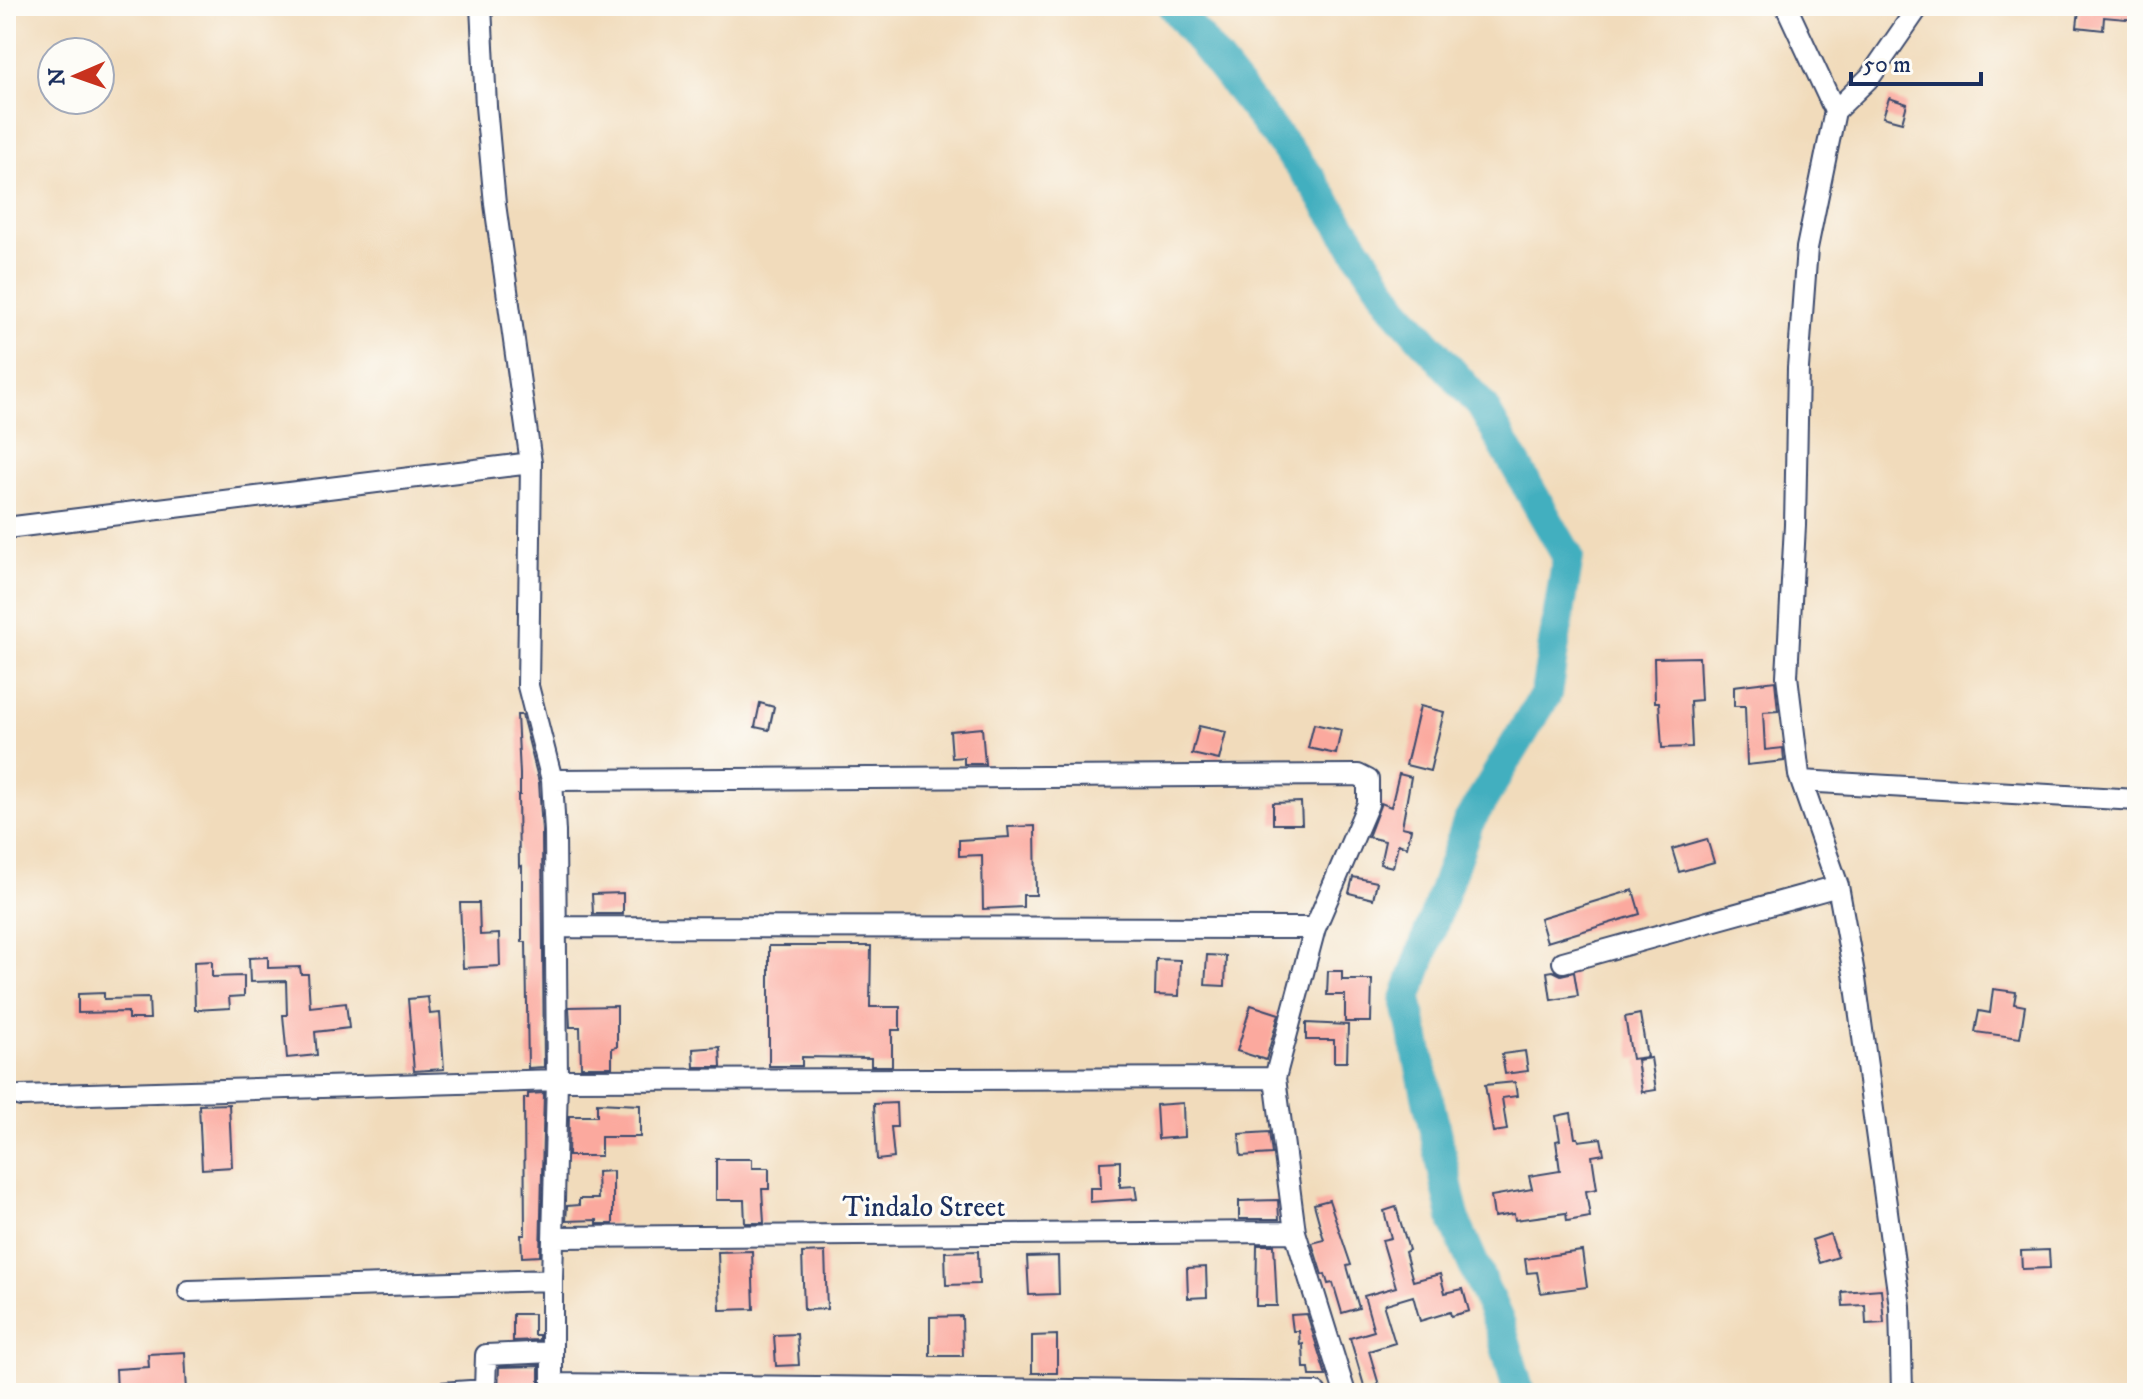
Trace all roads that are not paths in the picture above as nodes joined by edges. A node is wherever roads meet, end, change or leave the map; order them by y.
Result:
1 (481, 6) edge
2 (1786, 6) edge
3 (1919, 6) edge
4 (1835, 111) junction
5 (531, 463) junction
6 (6, 528) edge
7 (552, 780) junction
8 (1801, 781) junction
9 (2137, 800) edge
10 (1838, 886) junction
11 (558, 927) junction
12 (1315, 928) junction
13 (1563, 962) dead end
14 (1275, 1078) junction
15 (557, 1080) junction
16 (21, 1096) dead end
17 (1295, 1232) junction
18 (554, 1237) junction
19 (552, 1280) junction
20 (189, 1291) dead end
21 (552, 1352) junction
22 (552, 1389) edge
23 (441, 1393) edge
24 (1316, 1393) edge
25 (1345, 1393) edge
26 (1902, 1393) edge

1 - 5 street
2 - 4 street
3 - 4 street
4 - 8 street
5 - 6 street
5 - 7 street
7 - 11 street
7 - 12 street
8 - 9 street
8 - 10 street
10 - 13 street
10 - 26 street
11 - 12 street
11 - 15 street
12 - 14 street
14 - 15 street
14 - 17 street
15 - 16 street
15 - 18 street
17 - 18 street, Tindalo Street
17 - 25 street
18 - 19 street
19 - 20 street
19 - 21 street
21 - 22 street
21 - 23 street
22 - 24 street

